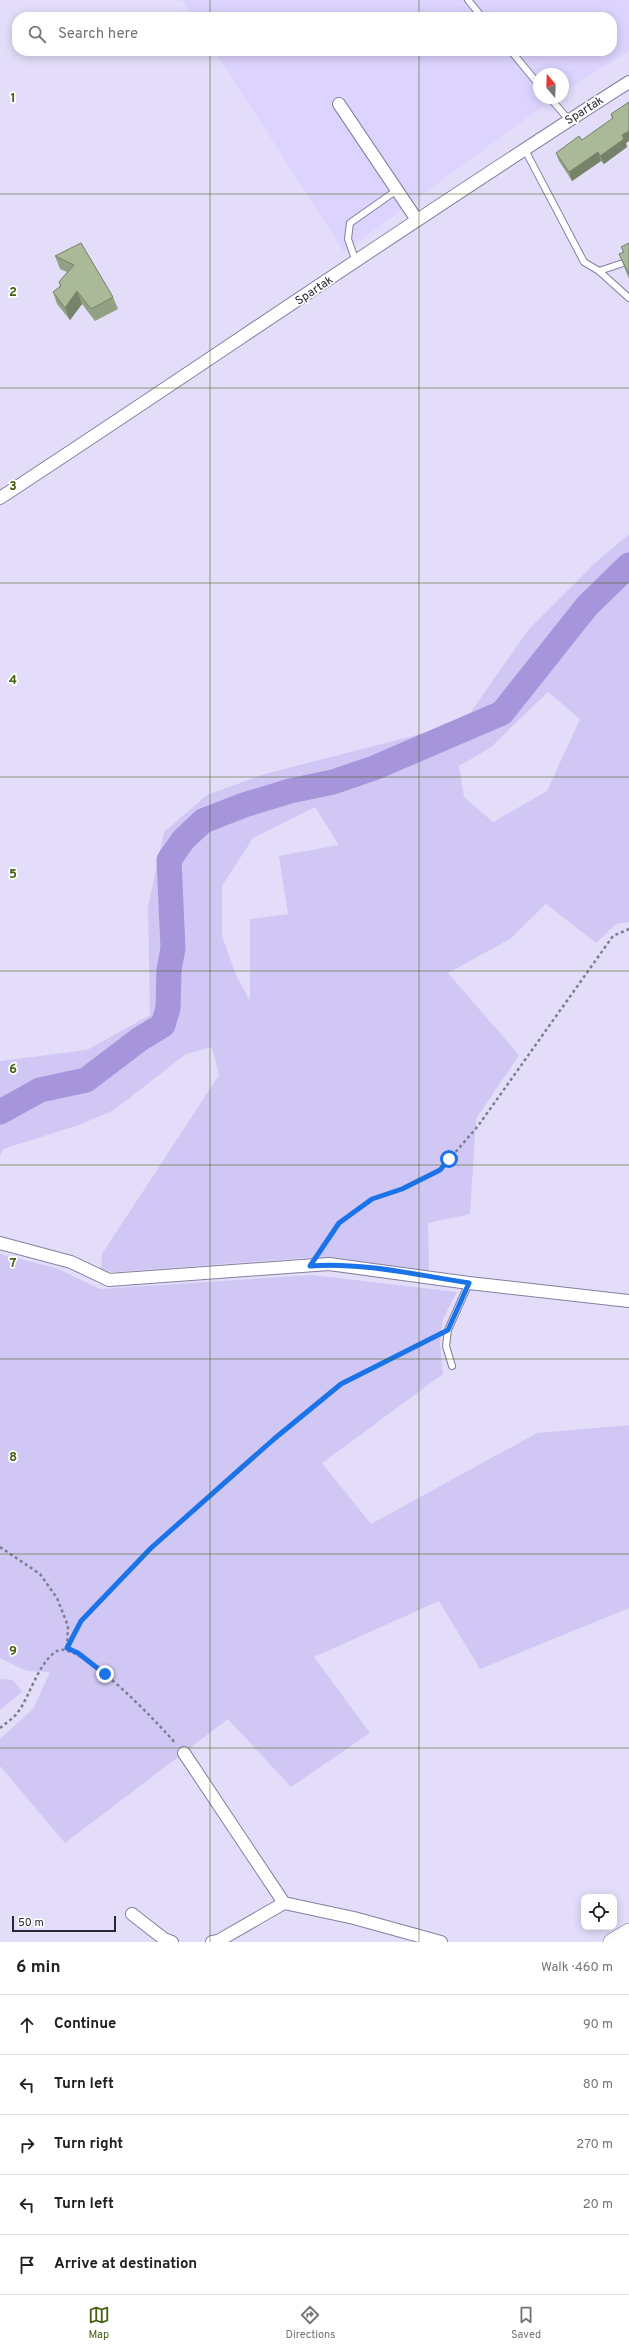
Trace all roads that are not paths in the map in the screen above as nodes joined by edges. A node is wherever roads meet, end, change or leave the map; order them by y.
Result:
1 (468, 0) edge
2 (478, 12) edge
3 (515, 56) edge
4 (533, 78) edge
5 (629, 82) edge
6 (339, 104) dead end
7 (555, 104) edge
8 (569, 120) junction
9 (524, 148) junction
10 (396, 190) junction
11 (416, 220) junction
12 (629, 261) edge
13 (356, 262) junction
14 (599, 270) junction
15 (629, 298) edge
16 (0, 498) edge
17 (0, 1243) edge
18 (469, 1283) junction
19 (629, 1300) edge
20 (452, 1366) dead end
21 (184, 1753) road end
22 (284, 1903) junction
23 (132, 1914) dead end
24 (629, 1932) edge
25 (172, 1942) edge
26 (212, 1942) edge
27 (441, 1942) edge
28 (612, 1942) edge

1 - 2 lane
3 - 4 lane
5 - 8 street, Spartak
6 - 10 street
7 - 8 lane
8 - 9 street, Spartak
9 - 11 street, Spartak
9 - 14 lane
10 - 11 street
10 - 13 lane
11 - 13 street, Spartak
12 - 14 lane
13 - 16 street, Spartak
14 - 15 lane
17 - 18 street
18 - 19 street
18 - 20 lane
21 - 22 street
22 - 26 street
22 - 27 street
23 - 25 street
24 - 28 main road

